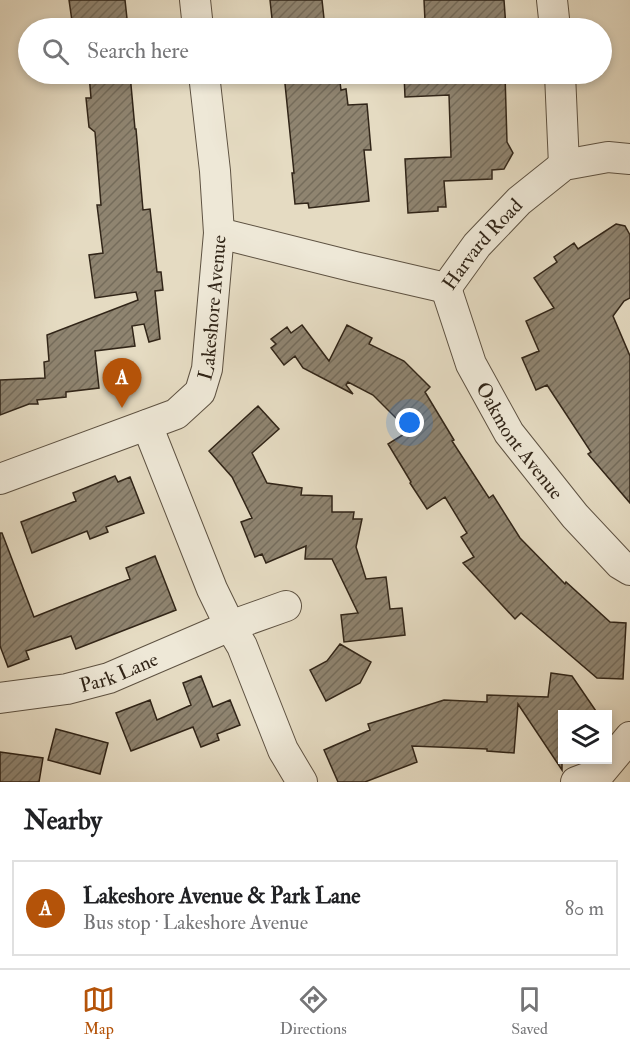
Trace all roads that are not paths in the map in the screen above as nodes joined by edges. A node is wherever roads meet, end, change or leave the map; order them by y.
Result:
1 (195, 0) edge
2 (552, 0) edge
3 (197, 18) edge
4 (554, 18) edge
5 (205, 84) edge
6 (560, 84) edge
7 (630, 159) edge
8 (564, 165) junction
9 (219, 233) junction
10 (446, 288) junction
11 (147, 425) junction
12 (0, 479) edge
13 (630, 570) edge
14 (286, 606) dead end
15 (230, 626) junction
16 (0, 699) edge
17 (630, 737) edge
18 (302, 782) edge
19 (576, 782) edge

1 - 3 street
2 - 4 street
5 - 9 street, Lakeshore Avenue
6 - 8 street
7 - 8 street, Harvard Road
8 - 10 street, Harvard Road
9 - 10 street, Harvard Road
9 - 11 street, Lakeshore Avenue
10 - 13 street, Oakmont Avenue
11 - 12 street, Lakeshore Avenue
11 - 15 street
14 - 15 street, Park Lane
15 - 16 street, Park Lane
15 - 18 street
17 - 19 street

